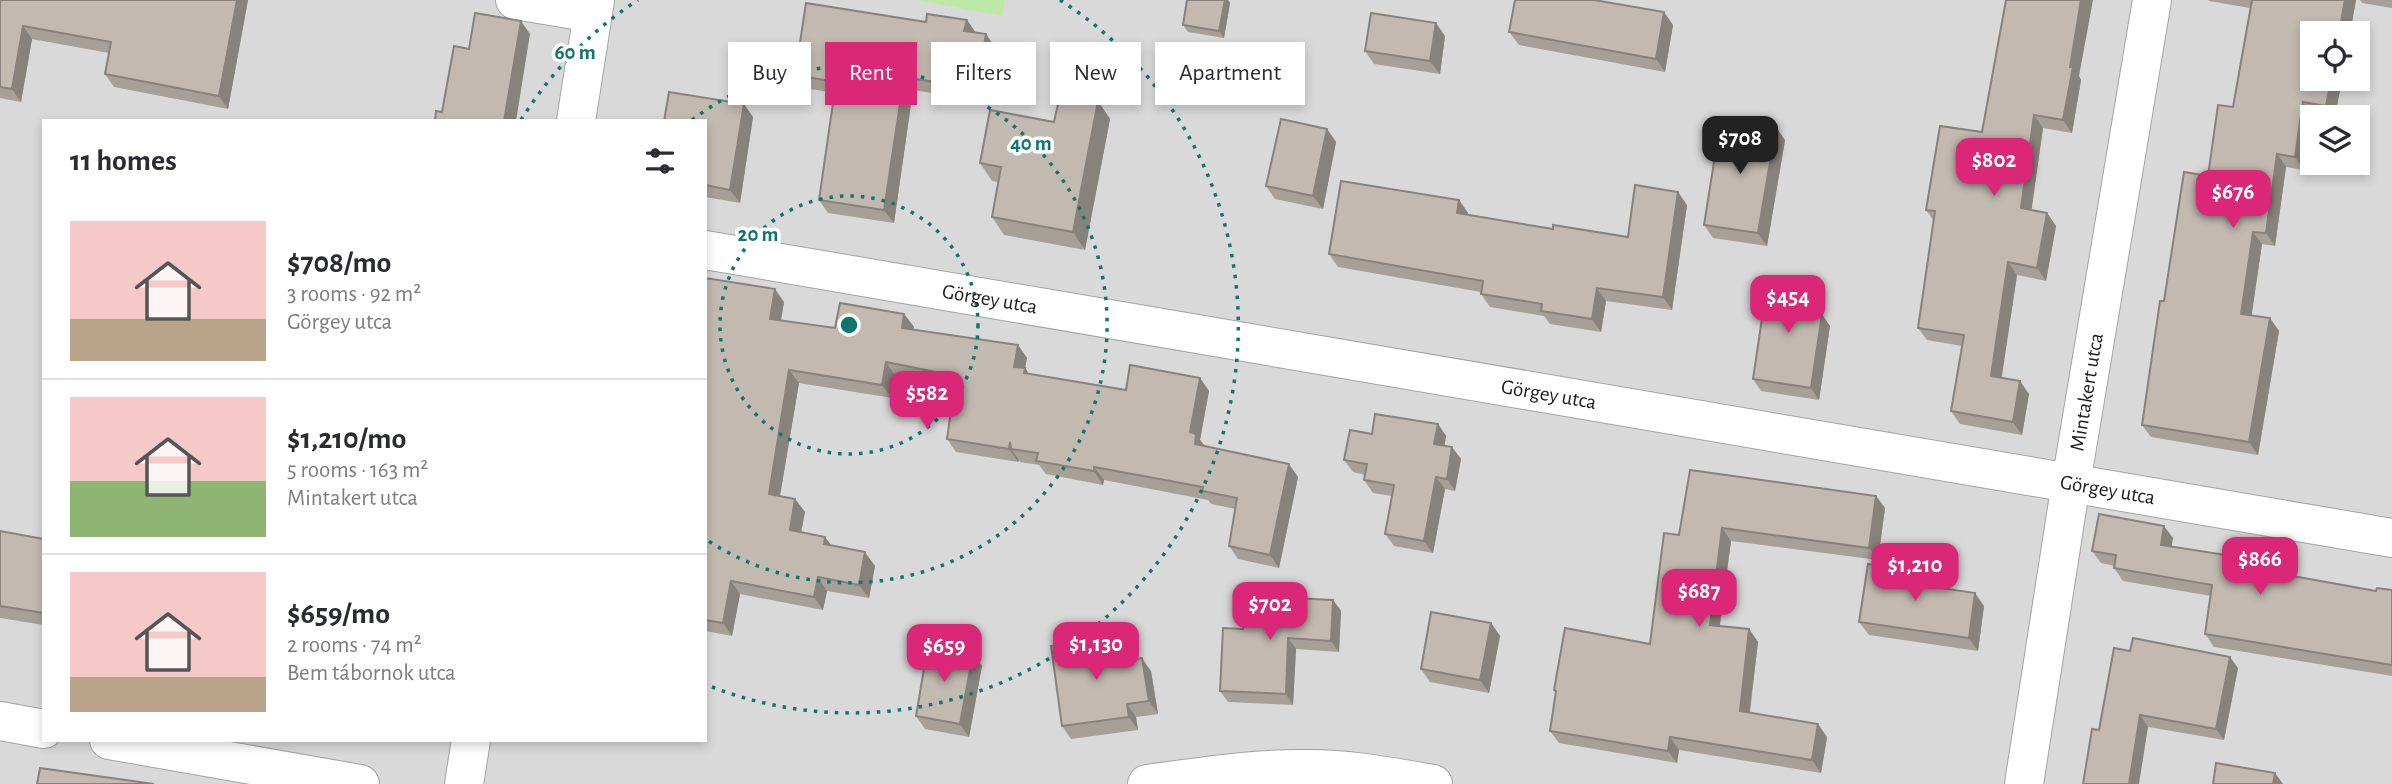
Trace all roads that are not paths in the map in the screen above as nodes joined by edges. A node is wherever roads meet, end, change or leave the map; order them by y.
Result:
1 (515, 0) edge
2 (2152, 0) edge
3 (594, 7) edge
4 (576, 119) edge
5 (707, 250) edge
6 (2071, 483) junction
7 (2392, 538) edge
8 (0, 721) edge
9 (42, 729) edge
10 (120, 742) edge
11 (471, 742) edge
12 (360, 784) edge
13 (464, 784) edge
14 (1147, 784) edge
15 (1433, 784) edge
16 (2024, 784) edge

1 - 3 street
2 - 6 street, Mintakert utca
3 - 4 street
5 - 6 street, Görgey utca
6 - 7 street, Görgey utca
6 - 16 street, Mintakert utca
8 - 9 street
10 - 12 street
11 - 13 street
14 - 15 street

